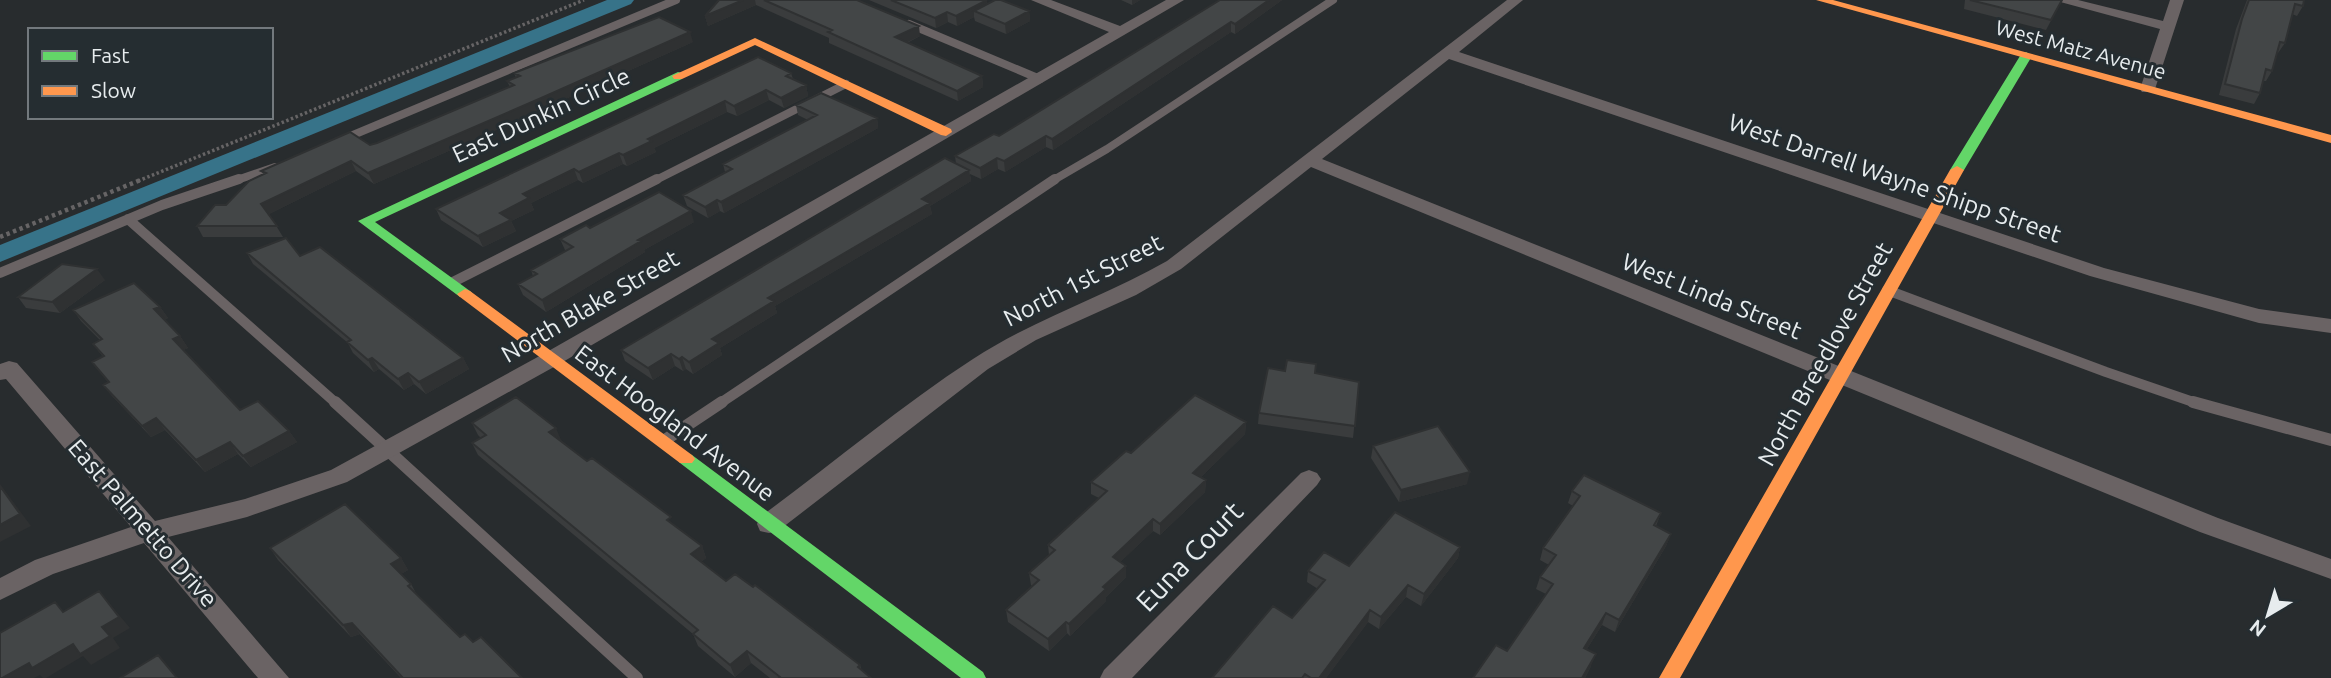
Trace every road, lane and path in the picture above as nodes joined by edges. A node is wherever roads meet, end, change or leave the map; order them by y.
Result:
1 (584, 0) edge
2 (676, 0) edge
3 (1038, 0) edge
4 (1177, 0) edge
5 (1333, 0) edge
6 (1516, 0) edge
7 (1821, 0) edge
8 (2060, 0) edge
9 (2177, 0) edge
10 (902, 21) edge
11 (2168, 27) junction
12 (1122, 32) junction
13 (1449, 54) junction
14 (2026, 56) junction
15 (1040, 79) junction
16 (846, 84) junction
17 (2148, 89) junction
18 (946, 132) junction
19 (2331, 139) edge
20 (329, 145) edge
21 (291, 160) edge
22 (1309, 160) junction
23 (1929, 215) junction
24 (128, 219) junction
25 (0, 237) edge
26 (0, 273) edge
27 (452, 283) junction
28 (1887, 290) junction
29 (2331, 327) edge
30 (553, 358) junction
31 (5, 370) edge
32 (1838, 375) junction
33 (2331, 440) edge
34 (662, 442) junction
35 (388, 450) junction
36 (1309, 479) dead end
37 (769, 524) junction
38 (152, 532) junction
39 (2331, 569) edge
40 (0, 590) edge
41 (275, 678) edge
42 (637, 678) edge
43 (976, 678) edge
44 (1114, 678) edge
45 (1669, 678) edge

1 - 25 path
2 - 20 lane
3 - 12 street
4 - 12 street, North Blake Street
5 - 34 lane
6 - 13 street, North 1st Street
7 - 14 street, West Matz Avenue
8 - 11 street
9 - 11 street
10 - 15 lane
11 - 17 street
12 - 15 street, North Blake Street
13 - 22 street, North 1st Street
13 - 23 street, West Darrell Wayne Shipp Street
14 - 17 street, West Matz Avenue
14 - 23 street, North Breedlove Street
15 - 18 street, North Blake Street
16 - 18 street, East Dunkin Circle
16 - 27 lane
16 - 27 street, East Dunkin Circle
17 - 19 street, West Matz Avenue
18 - 30 street, North Blake Street
21 - 24 lane
22 - 32 street, West Linda Street
22 - 37 street, North 1st Street
23 - 28 street, North Breedlove Street
23 - 29 street, West Darrell Wayne Shipp Street
24 - 26 lane
24 - 35 lane
27 - 30 street, East Dunkin Circle
28 - 32 street, North Breedlove Street
28 - 33 lane
30 - 34 street, East Hoogland Avenue
30 - 35 street, North Blake Street
31 - 38 street, East Palmetto Drive
32 - 39 street, West Linda Street
32 - 45 street, North Breedlove Street
34 - 37 street, East Hoogland Avenue
35 - 38 street, North Blake Street
35 - 42 lane
36 - 44 street, Euna Court
37 - 43 street, East Hoogland Avenue
38 - 40 street, North Blake Street
38 - 41 street, East Palmetto Drive

